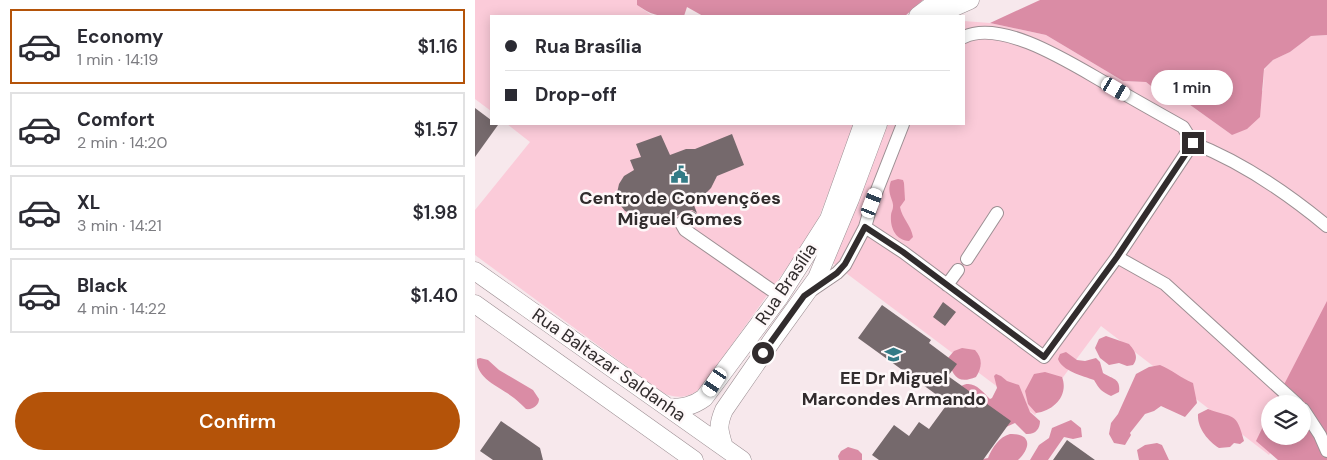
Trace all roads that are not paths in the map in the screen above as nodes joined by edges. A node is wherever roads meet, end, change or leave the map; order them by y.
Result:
1 (939, 0) edge
2 (970, 0) edge
3 (919, 15) edge
4 (942, 15) edge
5 (965, 37) edge
6 (863, 125) edge
7 (877, 125) edge
8 (903, 125) edge
9 (1193, 143) junction
10 (997, 213) dead end
11 (691, 218) dead end
12 (1327, 226) edge
13 (865, 227) junction
14 (1117, 257) junction
15 (967, 259) dead end
16 (958, 270) dead end
17 (475, 271) edge
18 (947, 285) junction
19 (780, 296) junction
20 (804, 296) junction
21 (475, 304) edge
22 (536, 314) junction
23 (757, 328) junction
24 (519, 336) junction
25 (773, 339) junction
26 (1287, 395) edge
27 (669, 408) junction
28 (1311, 420) edge
29 (724, 447) junction
30 (1327, 450) edge
31 (694, 460) edge
32 (742, 460) edge

1 - 3 main road
2 - 4 main road
5 - 9 street
6 - 19 main road, Rua Brasília
7 - 20 main road, Rua Brasília
8 - 13 street
9 - 12 street
9 - 14 street
10 - 15 street
11 - 19 street
13 - 18 street
13 - 20 street
14 - 18 street
14 - 26 street
16 - 18 street
17 - 22 main road, Rua Baltazar Saldanha
19 - 23 main road, Rua Brasília
20 - 25 main road, Rua Brasília
21 - 24 main road, Rua Baltazar Saldanha
22 - 24 main road
22 - 27 main road, Rua Baltazar Saldanha
23 - 25 street
23 - 27 main road, Rua Brasília
24 - 31 main road, Rua Baltazar Saldanha
25 - 29 main road, Rua Brasília
27 - 29 main road, Rua Baltazar Saldanha
28 - 30 street
29 - 32 main road, Rua Baltazar Saldanha

